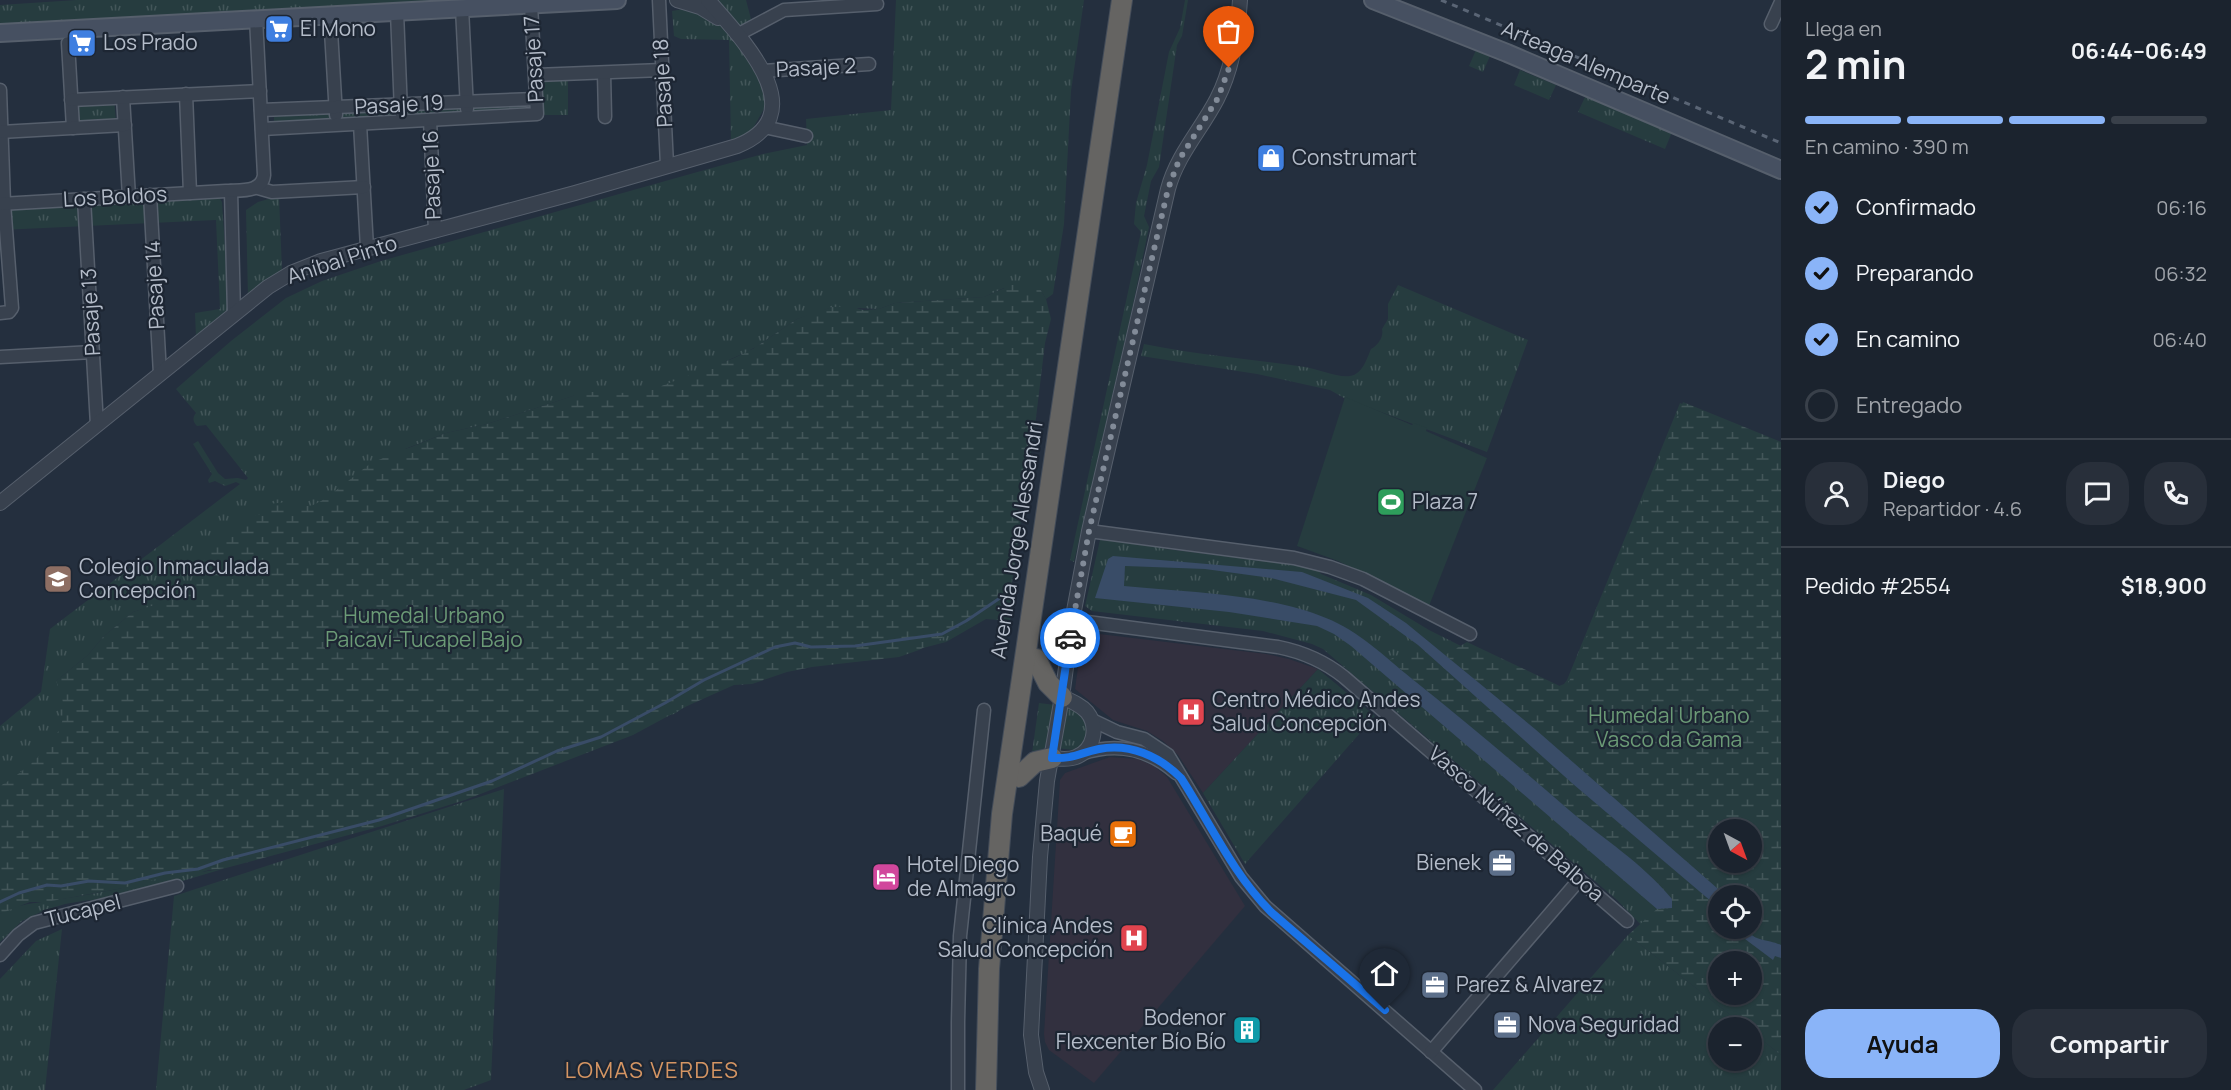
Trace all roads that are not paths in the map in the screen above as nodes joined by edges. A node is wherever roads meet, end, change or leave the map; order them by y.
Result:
1 (617, 0) edge
2 (659, 0) edge
3 (677, 0) edge
4 (708, 0) edge
5 (1122, 0) edge
6 (1134, 0) edge
7 (1240, 0) edge
8 (1248, 0) edge
9 (1373, 0) edge
10 (585, 1) edge
11 (1781, 2) edge
12 (543, 3) edge
13 (877, 4) dead end
14 (462, 8) junction
15 (397, 12) junction
16 (330, 14) junction
17 (256, 18) junction
18 (1239, 20) junction
19 (727, 23) junction
20 (1771, 24) dead end
21 (0, 33) edge
22 (737, 35) junction
23 (68, 43) dead end
24 (869, 64) dead end
25 (662, 70) junction
26 (763, 71) junction
27 (604, 73) junction
28 (536, 75) junction
29 (0, 90) edge
30 (260, 90) junction
31 (186, 94) junction
32 (123, 97) junction
33 (71, 99) junction
34 (536, 99) junction
35 (467, 102) junction
36 (402, 105) junction
37 (336, 108) junction
38 (261, 110) junction
39 (537, 114) joint
40 (605, 117) dead end
41 (467, 118) junction
42 (430, 120) junction
43 (401, 121) junction
44 (360, 124) junction
45 (124, 125) junction
46 (336, 125) junction
47 (764, 127) junction
48 (73, 128) junction
49 (262, 129) junction
50 (1, 132) edge
51 (806, 136) dead end
52 (667, 165) junction
53 (1781, 170) edge
54 (364, 187) junction
55 (258, 188) junction
56 (231, 191) junction
57 (190, 193) junction
58 (150, 195) junction
59 (129, 197) junction
60 (84, 199) junction
61 (2, 203) edge
62 (435, 231) junction
63 (367, 248) junction
64 (5, 287) edge
65 (0, 313) edge
66 (234, 314) junction
67 (93, 352) junction
68 (0, 357) edge
69 (160, 374) junction
70 (98, 425) junction
71 (0, 503) edge
72 (1089, 531) junction
73 (1072, 620) junction
74 (1470, 634) dead end
75 (1036, 659) junction
76 (1068, 693) junction
77 (984, 710) dead end
78 (1092, 720) junction
79 (1082, 754) junction
80 (1059, 759) junction
81 (1019, 777) junction
82 (1181, 778) junction
83 (1579, 880) junction
84 (177, 886) dead end
85 (1627, 921) dead end
86 (0, 955) edge
87 (1431, 1052) junction
88 (958, 1090) edge
89 (986, 1090) edge
90 (998, 1090) edge
91 (1042, 1090) edge
92 (1475, 1090) edge

1 - 10 main road
2 - 25 street, Pasaje 18
3 - 19 street
4 - 19 street
5 - 89 highway, Avenida Jorge Alessandri
6 - 75 highway, Avenida Jorge Alessandri
7 - 18 street
8 - 18 street
9 - 53 main road, Arteaga Alemparte
10 - 12 main road
11 - 20 street
12 - 14 main road
12 - 28 street, Pasaje 17
13 - 22 street
14 - 15 main road
14 - 35 street, Pasaje 16
15 - 16 main road
15 - 36 street
16 - 17 main road
16 - 37 street
17 - 21 main road
17 - 30 street
18 - 72 street
19 - 22 street
22 - 26 street
23 - 33 street
24 - 26 street, Pasaje 2
25 - 27 street
25 - 52 street, Pasaje 18
26 - 47 street
27 - 28 street
27 - 40 street
28 - 34 street, Pasaje 17
29 - 50 street
30 - 31 street
30 - 38 street
31 - 32 street
31 - 57 street
32 - 33 street
32 - 45 street
33 - 48 street
34 - 35 street, Pasaje 19
34 - 39 street, Pasaje 17
35 - 36 street, Pasaje 19
35 - 41 street, Pasaje 16
36 - 37 street, Pasaje 19
36 - 43 street
37 - 38 street, Pasaje 19
37 - 46 street
38 - 49 street
39 - 41 street, Pasaje 19
41 - 42 street, Pasaje 19
42 - 43 street, Pasaje 19
42 - 62 street, Pasaje 16
43 - 44 street, Pasaje 19
44 - 46 street, Pasaje 19
44 - 54 street
45 - 48 street
45 - 59 street
46 - 49 street, Pasaje 19
47 - 51 street
47 - 52 street, Aníbal Pinto
48 - 50 street
49 - 55 street
50 - 61 street
52 - 62 street, Aníbal Pinto
54 - 55 street
54 - 63 street
55 - 56 street, Los Boldos
56 - 57 street, Los Boldos
56 - 66 street
57 - 58 street, Los Boldos
58 - 59 street, Los Boldos
58 - 69 street, Pasaje 14
59 - 60 street, Los Boldos
60 - 61 street, Los Boldos
60 - 67 street, Pasaje 13
61 - 64 street
62 - 63 street, Aníbal Pinto
63 - 66 street, Aníbal Pinto
64 - 65 street
66 - 69 street, Aníbal Pinto
67 - 68 street
67 - 70 street, Pasaje 13
69 - 70 street, Aníbal Pinto
70 - 71 street, Aníbal Pinto
72 - 73 street
72 - 74 street
73 - 76 street
73 - 83 street, Vasco Núñez de Balboa
75 - 76 highway
75 - 81 highway, Avenida Jorge Alessandri
76 - 78 street
76 - 80 street
77 - 88 street
78 - 79 street
78 - 82 street
79 - 80 street
79 - 82 street
80 - 81 highway
80 - 91 street
81 - 90 highway, Avenida Jorge Alessandri
82 - 87 street
83 - 85 street, Vasco Núñez de Balboa
83 - 87 street
84 - 86 street, Tucapel
87 - 92 street

